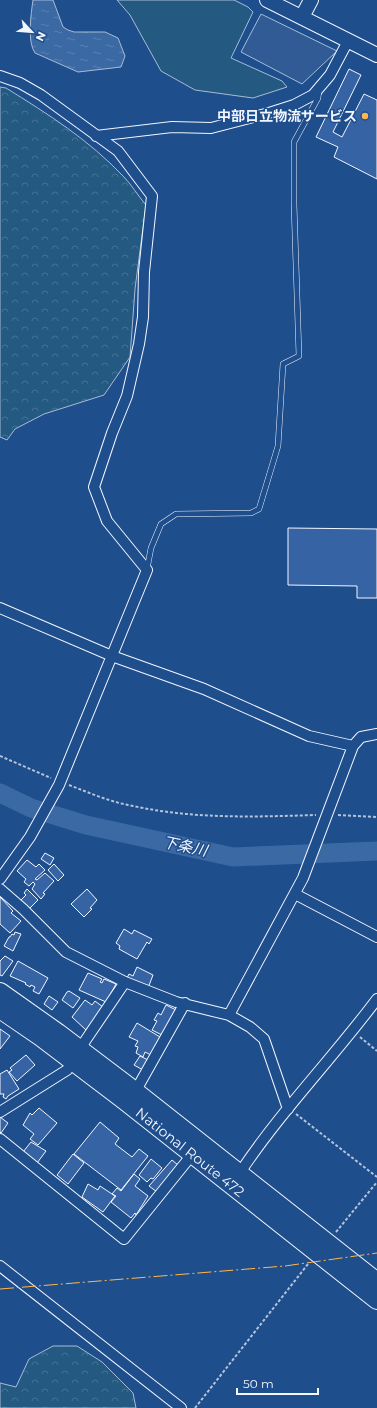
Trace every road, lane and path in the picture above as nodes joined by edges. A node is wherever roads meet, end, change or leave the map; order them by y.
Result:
1 (267, 0) edge
2 (311, 0) edge
3 (302, 17) junction
4 (348, 41) junction
5 (377, 55) edge
6 (0, 76) edge
7 (319, 88) junction
8 (96, 136) junction
9 (147, 570) junction
10 (0, 608) edge
11 (112, 656) junction
12 (377, 734) edge
13 (353, 746) junction
14 (0, 756) edge
15 (59, 784) junction
16 (328, 816) junction
17 (377, 817) edge
18 (0, 879) edge
19 (0, 889) edge
20 (295, 894) junction
21 (377, 937) edge
22 (125, 982) junction
23 (0, 992) edge
24 (377, 999) edge
25 (185, 1004) junction
26 (0, 1009) edge
27 (229, 1015) junction
28 (353, 1032) junction
29 (377, 1051) edge
30 (76, 1056) junction
31 (135, 1092) junction
32 (288, 1109) junction
33 (0, 1112) edge
34 (0, 1139) edge
35 (197, 1149) junction
36 (239, 1174) junction
37 (377, 1177) edge
38 (377, 1182) edge
39 (323, 1248) junction
40 (0, 1266) edge
41 (377, 1282) edge
42 (377, 1300) edge
43 (181, 1408) edge
44 (195, 1408) edge

1 - 3 street
2 - 3 street
3 - 4 street
4 - 5 street
4 - 7 street
6 - 8 street
7 - 8 street
7 - 9 lane
8 - 9 street
9 - 11 street
10 - 11 street
11 - 13 street
11 - 15 street
12 - 13 street
13 - 16 street
14 - 15 path
15 - 16 path
15 - 18 street
16 - 17 path
16 - 20 street
19 - 22 street
20 - 21 street
20 - 27 street
22 - 25 street
22 - 30 street
23 - 30 highway, National Route 472
24 - 28 street
25 - 27 street
25 - 31 street
26 - 30 highway, National Route 472
27 - 32 street
28 - 29 path
28 - 32 street
30 - 31 highway, National Route 472
30 - 33 street
30 - 35 highway, National Route 472
31 - 35 highway, National Route 472
32 - 36 street
32 - 37 path
34 - 35 street
35 - 36 highway, National Route 472
35 - 39 highway, National Route 472
36 - 39 highway, National Route 472
38 - 39 path
39 - 41 highway, National Route 472
39 - 42 highway, National Route 472
39 - 44 path
40 - 43 street

